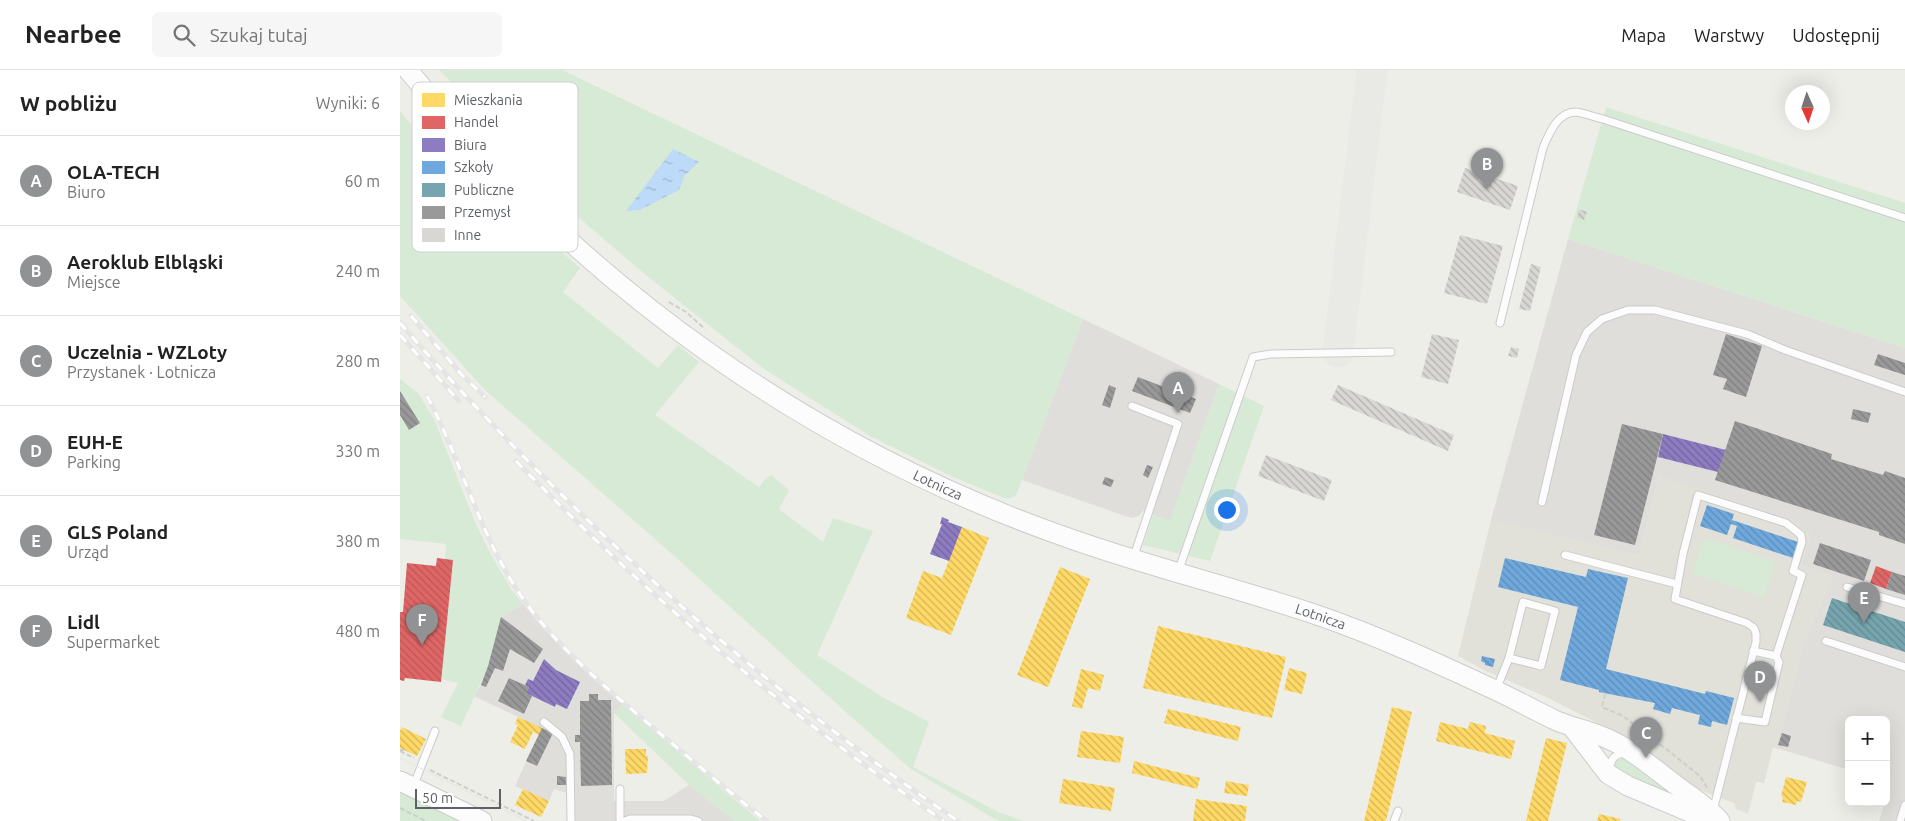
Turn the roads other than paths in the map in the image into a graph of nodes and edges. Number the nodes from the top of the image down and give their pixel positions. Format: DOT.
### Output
graph roads {
  1 [pos="408,70"];
  2 [pos="418,82"];
  3 [pos="1905,218"];
  4 [pos="578,250"];
  5 [pos="1500,323"];
  6 [pos="1391,352"];
  7 [pos="1905,392"];
  8 [pos="1132,406"];
  9 [pos="1542,502"];
  10 [pos="1565,555"];
  11 [pos="1133,559"];
  12 [pos="1178,572"];
  13 [pos="1677,584"];
  14 [pos="1847,587"];
  15 [pos="1905,604"];
  16 [pos="1826,641"];
  17 [pos="1753,651"];
  18 [pos="1776,656"];
  19 [pos="1510,658"];
  20 [pos="1905,667"];
  21 [pos="1496,690"];
  22 [pos="1736,718"];
  23 [pos="544,722"];
  24 [pos="1572,727"];
  25 [pos="435,731"];
  26 [pos="1629,752"];
  27 [pos="1608,774"];
  28 [pos="406,784"];
  29 [pos="620,789"];
  30 [pos="1905,805"];
  31 [pos="1398,811"];
  32 [pos="1715,814"];
  33 [pos="482,821"];
  34 [pos="571,821"];
  35 [pos="620,821"];
  36 [pos="625,821"];
  37 [pos="698,821"];
  38 [pos="1394,821"];
  39 [pos="1900,821"];
  1 -- 2 [label="street, Lotnicza"];
  3 -- 5 [label="lane"];
  4 -- 11 [label="street, Lotnicza"];
  6 -- 12 [label="lane"];
  7 -- 9 [label="lane"];
  8 -- 11 [label="lane"];
  10 -- 13 [label="lane"];
  11 -- 12 [label="street, Lotnicza"];
  12 -- 21 [label="street, Lotnicza"];
  13 -- 17 [label="lane"];
  13 -- 18 [label="lane"];
  14 -- 15 [label="lane"];
  16 -- 20 [label="lane"];
  17 -- 18 [label="lane"];
  17 -- 22 [label="lane"];
  18 -- 22 [label="lane"];
  19 -- 19 [label="lane"];
  19 -- 21 [label="lane"];
  21 -- 24 [label="street, Lotnicza"];
  22 -- 32 [label="lane"];
  23 -- 34 [label="lane"];
  24 -- 26 [label="street, Lotnicza"];
  24 -- 27 [label="street, Lotnicza"];
  25 -- 28 [label="lane"];
  26 -- 27 [label="lane"];
  26 -- 32 [label="street, Lotnicza"];
  27 -- 32 [label="street"];
  28 -- 33 [label="street"];
  29 -- 35 [label="lane"];
  30 -- 39 [label="lane"];
  31 -- 38 [label="lane"];
  36 -- 37 [label="lane"];
}
